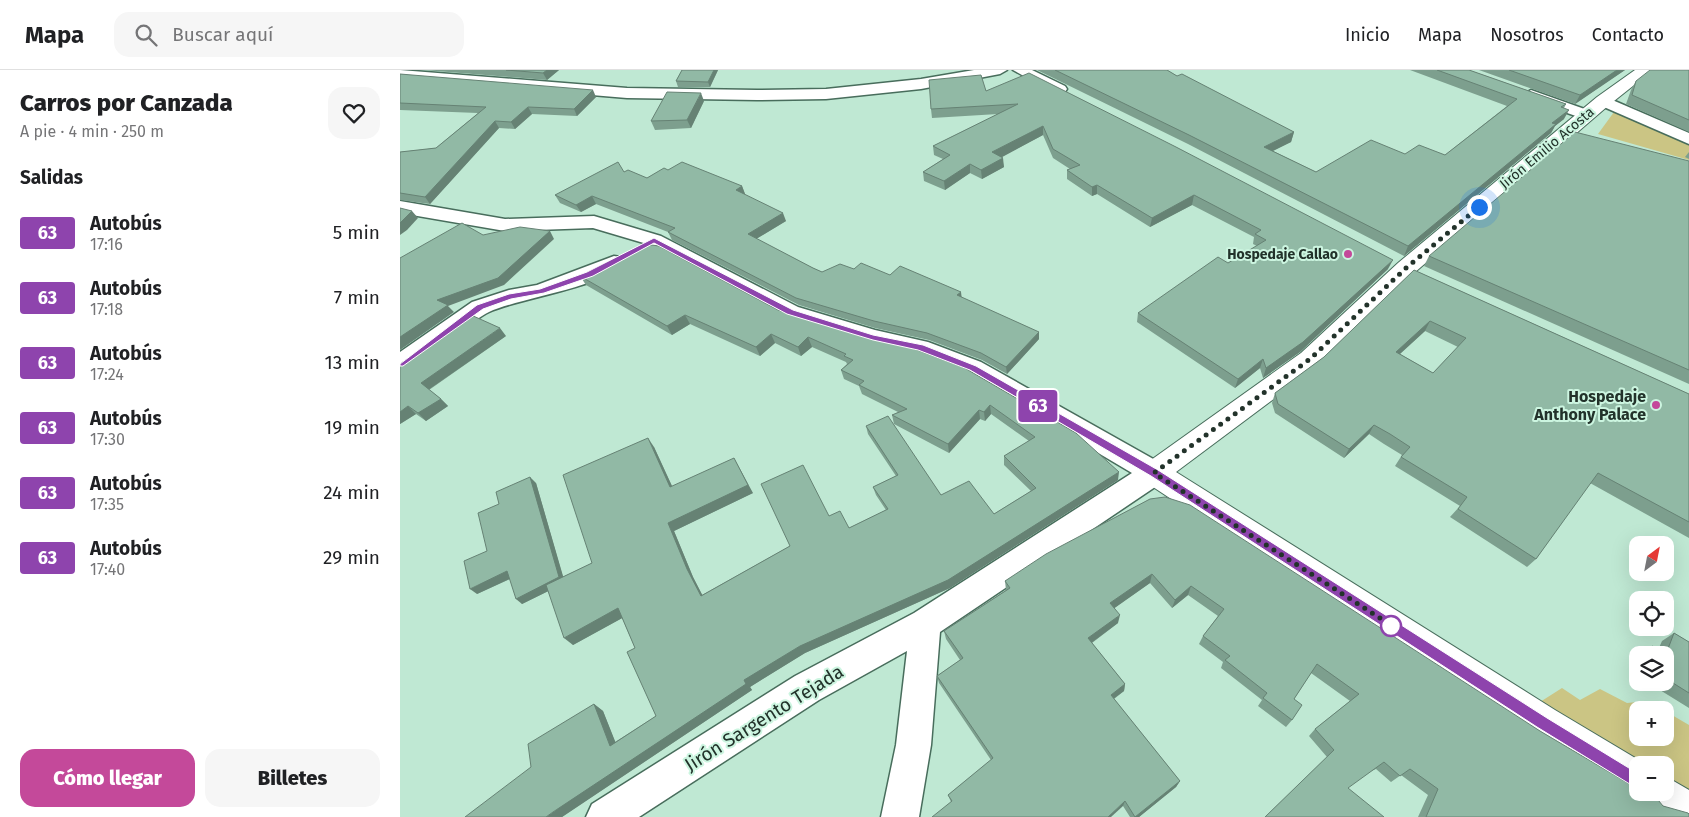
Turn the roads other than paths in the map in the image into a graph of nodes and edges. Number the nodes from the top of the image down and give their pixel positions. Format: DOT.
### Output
graph roads {
  1 [pos="1000,70"];
  2 [pos="1020,70"];
  3 [pos="1645,70"];
  4 [pos="400,74"];
  5 [pos="1515,89"];
  6 [pos="1074,96"];
  7 [pos="1603,101"];
  8 [pos="1587,115"];
  9 [pos="1566,133"];
  10 [pos="1585,138"];
  11 [pos="1689,139"];
  12 [pos="400,207"];
  13 [pos="654,240"];
  14 [pos="400,364"];
  15 [pos="1154,473"];
  16 [pos="925,624"];
  17 [pos="1629,776"];
  18 [pos="1670,801"];
  19 [pos="1689,813"];
  20 [pos="605,817"];
  21 [pos="900,817"];
  1 -- 4 [label="street"];
  2 -- 6 [label="street"];
  3 -- 7 [label="street, Jirón Emilio Acosta"];
  5 -- 8 [label="street"];
  7 -- 8 [label="street, Jirón Emilio Acosta"];
  7 -- 11 [label="street"];
  8 -- 9 [label="street, Jirón Emilio Acosta"];
  9 -- 10 [label="street"];
  9 -- 15 [label="street, Jirón Emilio Acosta"];
  12 -- 13 [label="street"];
  13 -- 14 [label="street"];
  13 -- 15 [label="street"];
  15 -- 16 [label="street, Jirón Sargento Tejada"];
  15 -- 17 [label="street"];
  16 -- 20 [label="street, Jirón Sargento Tejada"];
  16 -- 21 [label="street"];
  18 -- 19 [label="street"];
}
